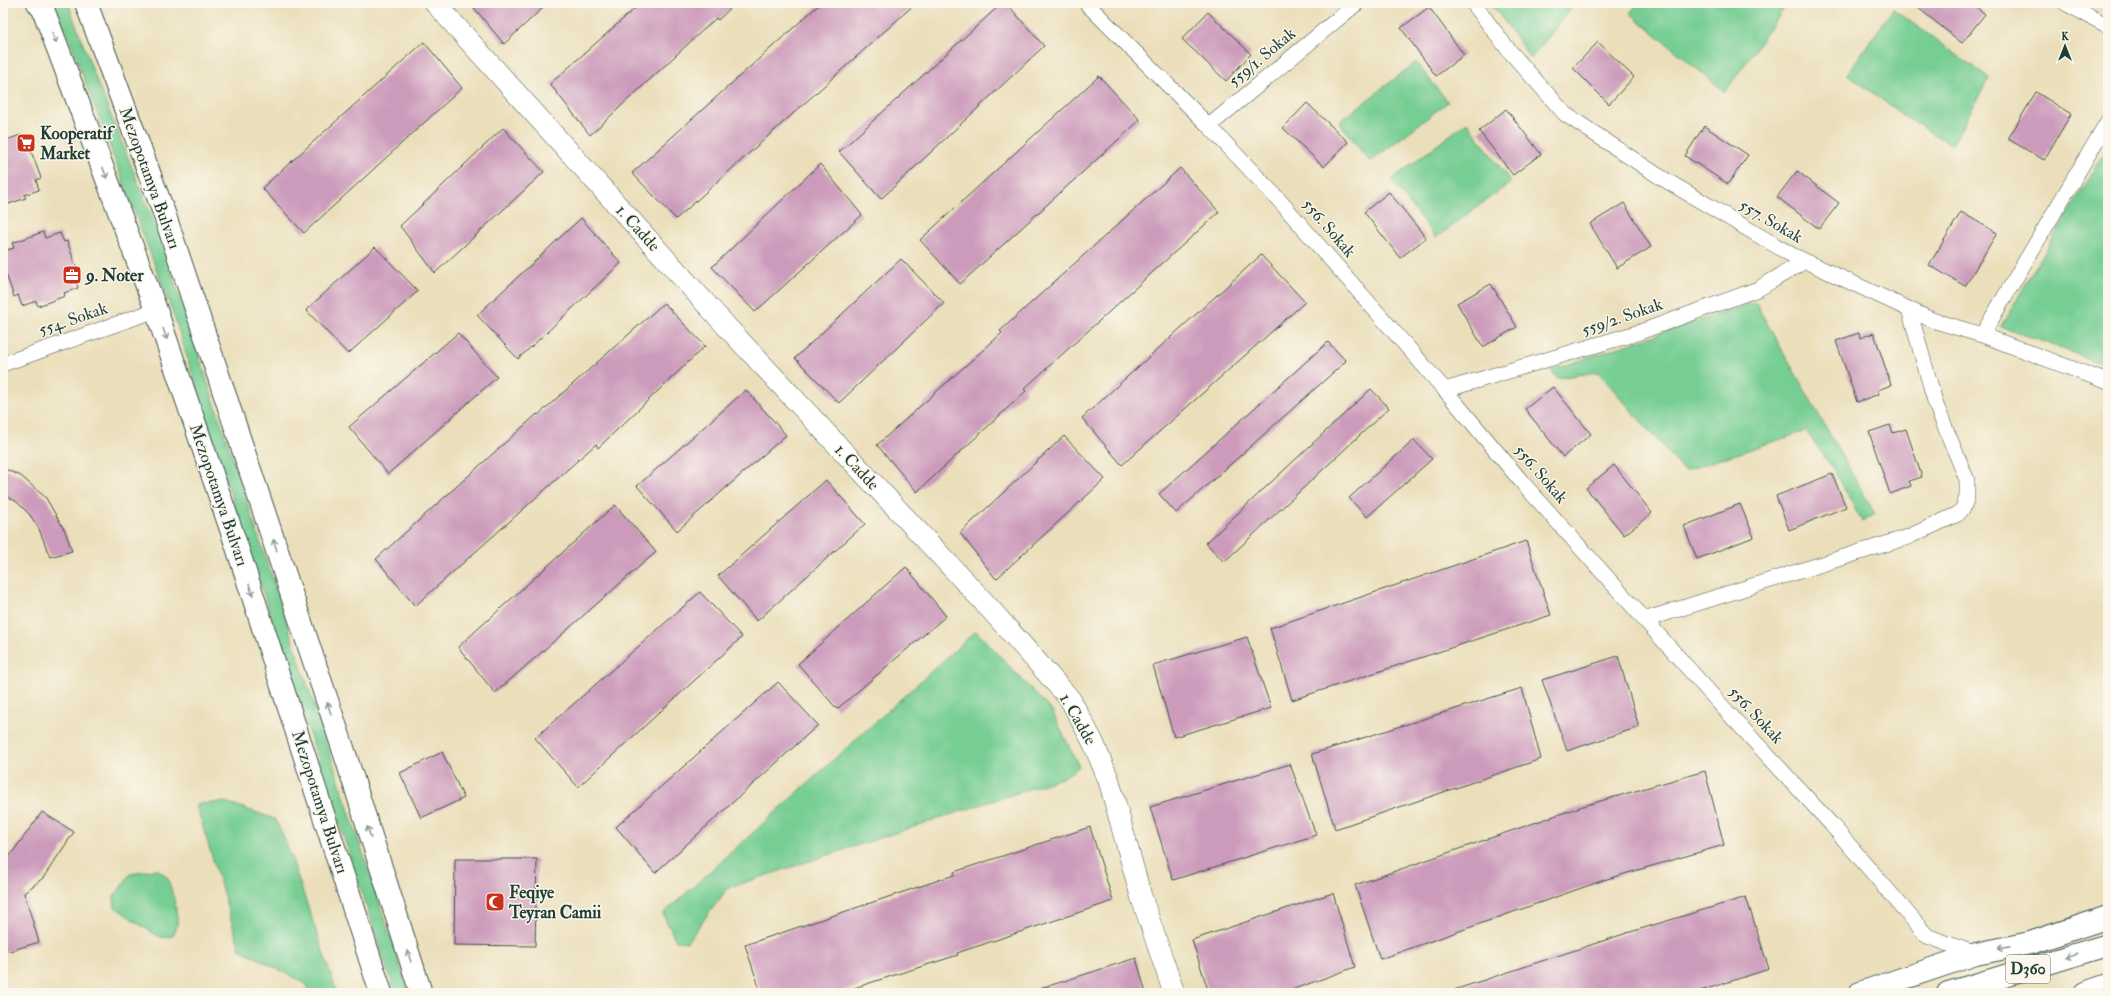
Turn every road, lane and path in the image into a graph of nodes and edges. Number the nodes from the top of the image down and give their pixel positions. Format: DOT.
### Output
graph roads {
  1 [pos="38,3"];
  2 [pos="86,3"];
  3 [pos="435,3"];
  4 [pos="1086,3"];
  5 [pos="1357,3"];
  6 [pos="1473,3"];
  7 [pos="2065,3"];
  8 [pos="2108,26"];
  9 [pos="2108,121"];
  10 [pos="1209,126"];
  11 [pos="1805,262"];
  12 [pos="1908,309"];
  13 [pos="156,310"];
  14 [pos="1982,335"];
  15 [pos="3,364"];
  16 [pos="2108,382"];
  17 [pos="1445,390"];
  18 [pos="1644,620"];
  19 [pos="2108,917"];
  20 [pos="2108,924"];
  21 [pos="2030,943"];
  22 [pos="2108,945"];
  23 [pos="1976,954"];
  24 [pos="2108,985"];
  25 [pos="381,993"];
  26 [pos="421,993"];
  27 [pos="1174,993"];
  28 [pos="1860,993"];
  29 [pos="1948,993"];
  30 [pos="2085,993"];
  1 -- 13 [label="main road, Mezopotamya Bulvarı, one-way"];
  26 -- 2 [label="main road, Mezopotamya Bulvarı, one-way"];
  3 -- 27 [label="street, 1. Cadde"];
  4 -- 10 [label="street, 556. Sokak"];
  5 -- 10 [label="street, 559/1. Sokak"];
  6 -- 11 [label="street, 557. Sokak"];
  7 -- 8 [label="street"];
  9 -- 14 [label="street"];
  10 -- 17 [label="street, 556. Sokak"];
  11 -- 12 [label="street, 557. Sokak"];
  11 -- 17 [label="street, 559/2. Sokak"];
  12 -- 14 [label="street, 557. Sokak"];
  12 -- 18 [label="street"];
  13 -- 15 [label="street, 554. Sokak"];
  13 -- 25 [label="main road, Mezopotamya Bulvarı, one-way"];
  14 -- 16 [label="street, 557. Sokak"];
  17 -- 18 [label="street, 556. Sokak"];
  18 -- 23 [label="street, 556. Sokak"];
  19 -- 21 [label="main road"];
  20 -- 21 [label="main road"];
  21 -- 23 [label="main road, one-way"];
  22 -- 29 [label="main road, D360, one-way"];
  23 -- 28 [label="main road"];
  24 -- 30 [label="main road"];
}
